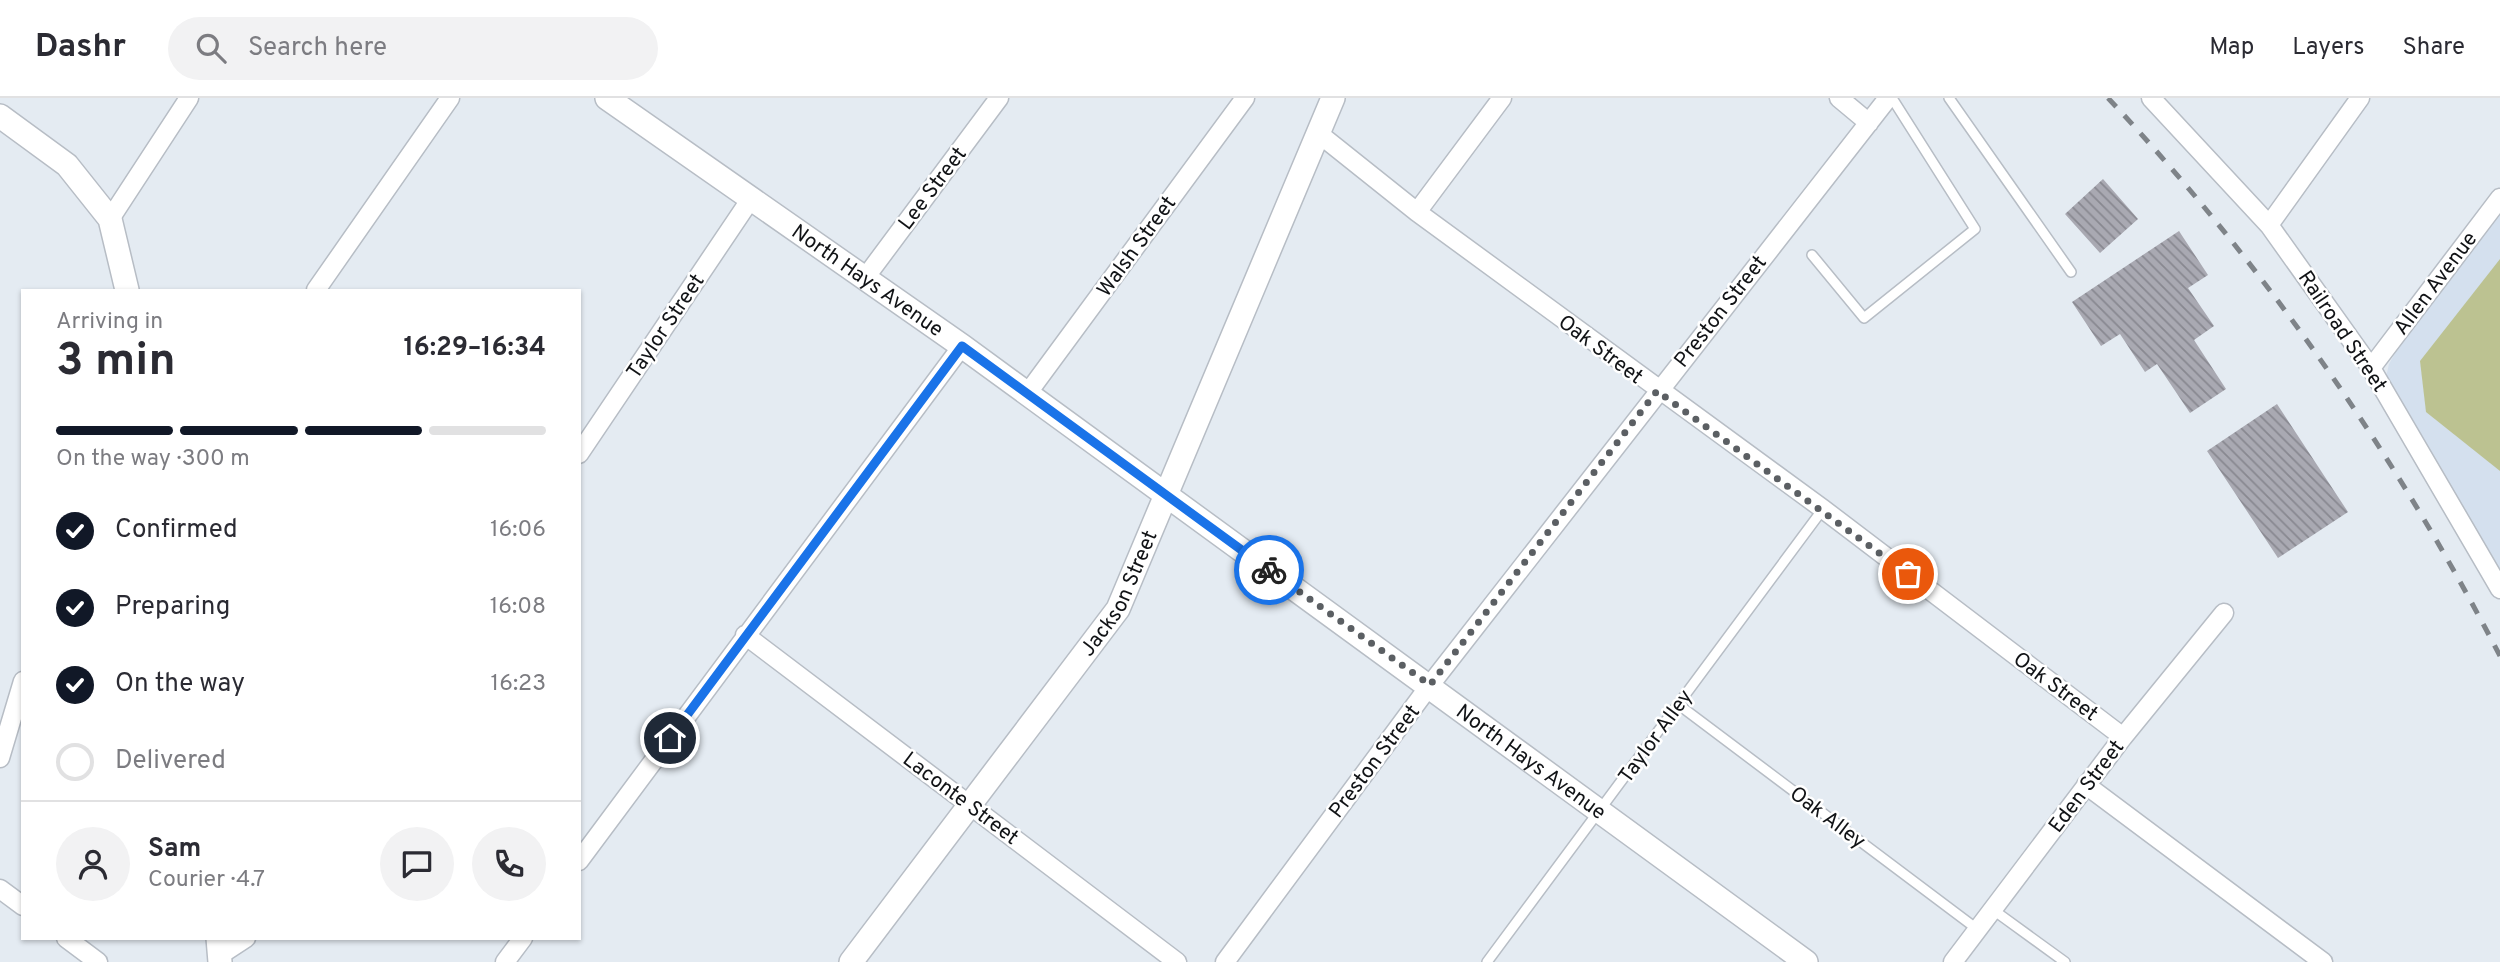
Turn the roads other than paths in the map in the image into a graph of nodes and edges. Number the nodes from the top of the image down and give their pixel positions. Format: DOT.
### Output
graph roads {
  1 [pos="189,98"];
  2 [pos="450,98"];
  3 [pos="607,98"];
  4 [pos="999,98"];
  5 [pos="1245,98"];
  6 [pos="1502,98"];
  7 [pos="1839,98"];
  8 [pos="1890,98"];
  9 [pos="1950,98"];
  10 [pos="2151,98"];
  11 [pos="2360,98"];
  12 [pos="1325,101"];
  13 [pos="0,116"];
  14 [pos="1869,123"];
  15 [pos="1318,133"];
  16 [pos="752,198"];
  17 [pos="2500,198"];
  18 [pos="1417,212"];
  19 [pos="110,219"];
  20 [pos="2269,225"];
  21 [pos="1812,255"];
  22 [pos="2071,272"];
  23 [pos="865,278"];
  24 [pos="127,289"];
  25 [pos="317,289"];
  26 [pos="962,346"];
  27 [pos="2371,368"];
  28 [pos="1657,391"];
  29 [pos="1027,394"];
  30 [pos="581,451"];
  31 [pos="1164,495"];
  32 [pos="1823,509"];
  33 [pos="2500,589"];
  34 [pos="2224,613"];
  35 [pos="745,635"];
  36 [pos="1430,685"];
  37 [pos="21,688"];
  38 [pos="1679,705"];
  39 [pos="2123,737"];
  40 [pos="0,758"];
  41 [pos="2086,785"];
  42 [pos="970,805"];
  43 [pos="1599,812"];
  44 [pos="581,858"];
  45 [pos="0,889"];
  46 [pos="21,905"];
  47 [pos="1992,909"];
  48 [pos="1977,929"];
  49 [pos="69,940"];
  50 [pos="242,940"];
  51 [pos="522,940"];
  52 [pos="219,952"];
  53 [pos="98,962"];
  54 [pos="505,962"];
  55 [pos="851,962"];
  56 [pos="1177,962"];
  57 [pos="1224,962"];
  58 [pos="1487,962"];
  59 [pos="1806,962"];
  60 [pos="1953,962"];
  61 [pos="2065,962"];
  62 [pos="2323,962"];
  1 -- 19 [label="street"];
  2 -- 25 [label="street"];
  3 -- 16 [label="street, North Hays Avenue"];
  4 -- 23 [label="street, Lee Street"];
  5 -- 29 [label="street, Walsh Street"];
  6 -- 18 [label="street"];
  7 -- 14 [label="street"];
  8 -- 14 [label="street, Preston Street"];
  8 -- 21 [label="lane"];
  9 -- 22 [label="lane"];
  10 -- 20 [label="street, Railroad Street"];
  11 -- 20 [label="street"];
  12 -- 15 [label="street, Jackson Street"];
  13 -- 19 [label="street"];
  14 -- 28 [label="street, Preston Street"];
  15 -- 18 [label="street, Oak Street"];
  15 -- 31 [label="street, Jackson Street"];
  16 -- 23 [label="street, North Hays Avenue"];
  16 -- 30 [label="street, Taylor Street"];
  17 -- 27 [label="street, Allen Avenue"];
  18 -- 28 [label="street, Oak Street"];
  19 -- 24 [label="street"];
  20 -- 27 [label="street, Railroad Street"];
  23 -- 26 [label="street, North Hays Avenue"];
  26 -- 29 [label="street, North Hays Avenue"];
  26 -- 35 [label="street"];
  27 -- 33 [label="street, Railroad Street"];
  28 -- 32 [label="street, Oak Street"];
  28 -- 36 [label="street, Preston Street"];
  29 -- 31 [label="street, North Hays Avenue"];
  31 -- 36 [label="street, North Hays Avenue"];
  31 -- 42 [label="street, Jackson Street"];
  32 -- 38 [label="lane, Taylor Alley"];
  32 -- 39 [label="street, Oak Street"];
  34 -- 39 [label="street, Eden Street"];
  35 -- 42 [label="street, Laconte Street"];
  35 -- 44 [label="street"];
  36 -- 43 [label="street, North Hays Avenue"];
  36 -- 57 [label="street, Preston Street"];
  37 -- 40 [label="street"];
  38 -- 43 [label="lane, Taylor Alley"];
  38 -- 48 [label="lane, Oak Alley"];
  39 -- 41 [label="street, Eden Street"];
  41 -- 47 [label="street, Eden Street"];
  41 -- 62 [label="street"];
  42 -- 55 [label="street, Jackson Street"];
  42 -- 56 [label="street, Laconte Street"];
  43 -- 58 [label="lane, Taylor Alley"];
  43 -- 59 [label="street, North Hays Avenue"];
  45 -- 46 [label="street"];
  47 -- 48 [label="street, Eden Street"];
  47 -- 61 [label="lane"];
  48 -- 60 [label="street, Eden Street"];
  49 -- 53 [label="street"];
  50 -- 52 [label="street"];
  51 -- 54 [label="street"];
}
